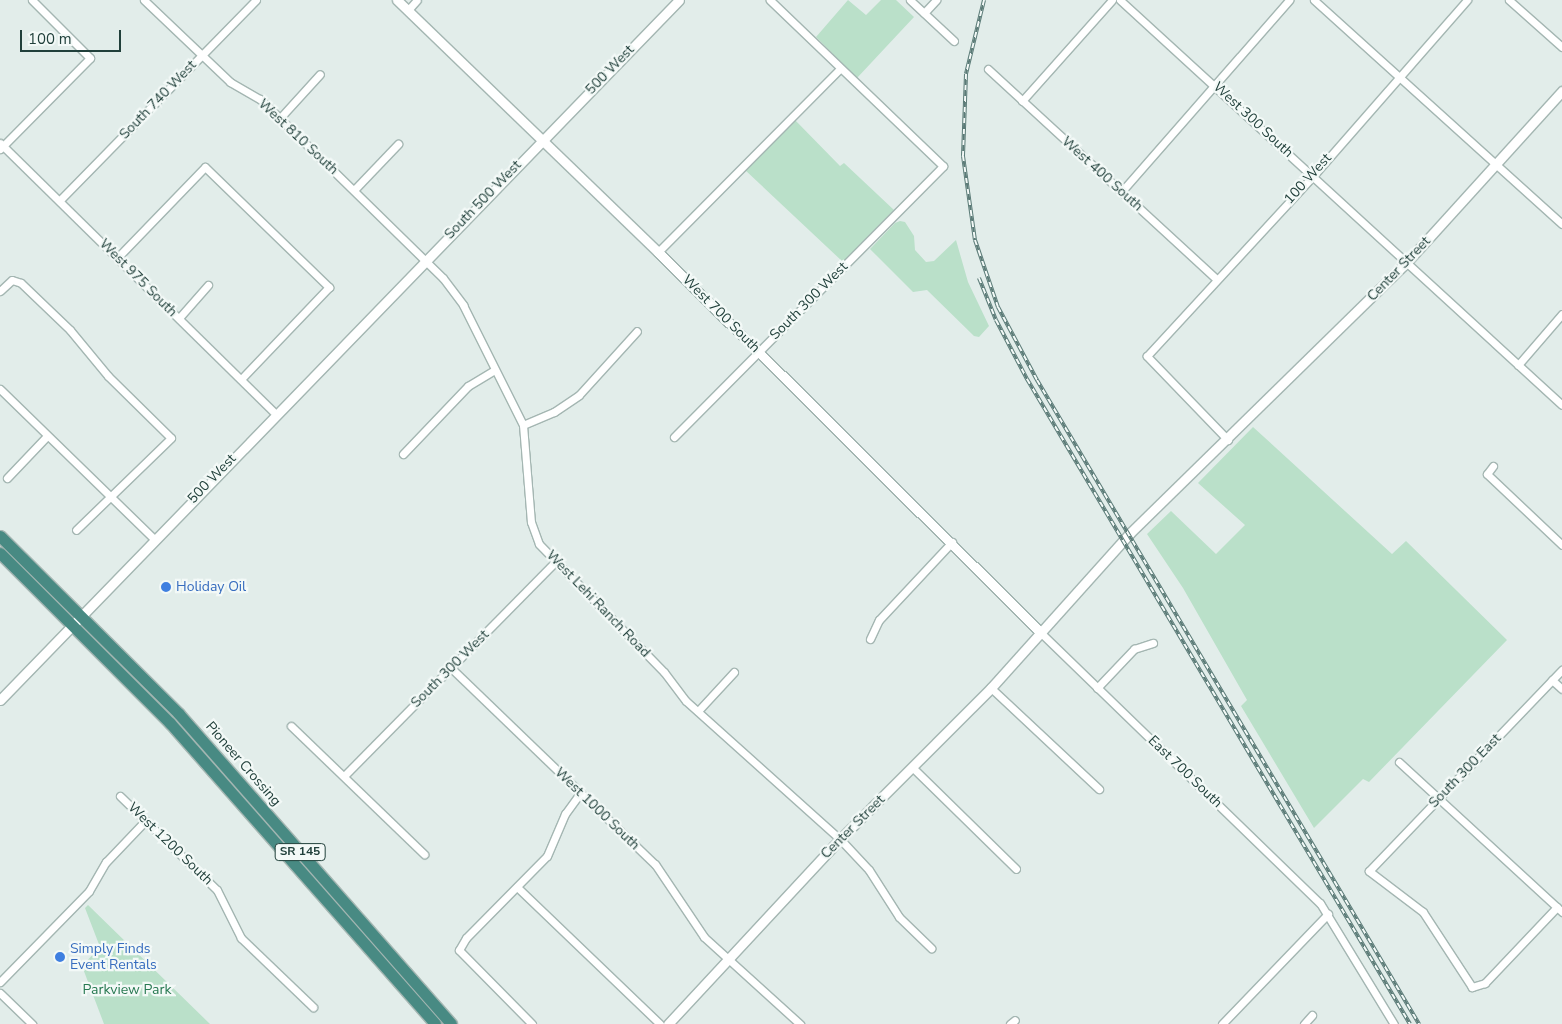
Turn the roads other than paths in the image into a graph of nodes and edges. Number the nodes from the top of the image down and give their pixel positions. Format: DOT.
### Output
graph roads {
  1 [pos="32,0"];
  2 [pos="144,0"];
  3 [pos="256,0"];
  4 [pos="398,0"];
  5 [pos="417,0"];
  6 [pos="679,0"];
  7 [pos="770,0"];
  8 [pos="910,0"];
  9 [pos="936,0"];
  10 [pos="1112,0"];
  11 [pos="1120,0"];
  12 [pos="1289,0"];
  13 [pos="1314,0"];
  14 [pos="1466,0"];
  15 [pos="1509,0"];
  16 [pos="408,10"];
  17 [pos="924,12"];
  18 [pos="954,41"];
  19 [pos="1562,48"];
  20 [pos="202,55"];
  21 [pos="988,69"];
  22 [pos="839,70"];
  23 [pos="320,74"];
  24 [pos="1398,76"];
  25 [pos="1216,86"];
  26 [pos="1562,91"];
  27 [pos="1022,102"];
  28 [pos="280,118"];
  29 [pos="540,141"];
  30 [pos="398,144"];
  31 [pos="1,146"];
  32 [pos="1495,164"];
  33 [pos="1313,176"];
  34 [pos="354,190"];
  35 [pos="1122,191"];
  36 [pos="60,200"];
  37 [pos="1562,224"];
  38 [pos="658,252"];
  39 [pos="118,257"];
  40 [pos="426,259"];
  41 [pos="1407,262"];
  42 [pos="1216,279"];
  43 [pos="208,285"];
  44 [pos="0,291"];
  45 [pos="1562,314"];
  46 [pos="179,318"];
  47 [pos="638,331"];
  48 [pos="759,352"];
  49 [pos="1518,365"];
  50 [pos="495,370"];
  51 [pos="242,380"];
  52 [pos="0,389"];
  53 [pos="1562,405"];
  54 [pos="276,414"];
  55 [pos="523,425"];
  56 [pos="47,436"];
  57 [pos="674,437"];
  58 [pos="1228,440"];
  59 [pos="403,454"];
  60 [pos="1493,466"];
  61 [pos="7,478"];
  62 [pos="109,496"];
  63 [pos="76,530"];
  64 [pos="0,536"];
  65 [pos="154,539"];
  66 [pos="952,542"];
  67 [pos="1562,545"];
  68 [pos="0,553"];
  69 [pos="556,561"];
  70 [pos="82,615"];
  71 [pos="74,624"];
  72 [pos="1040,632"];
  73 [pos="870,639"];
  74 [pos="1153,644"];
  75 [pos="451,668"];
  76 [pos="1562,670"];
  77 [pos="734,672"];
  78 [pos="1552,680"];
  79 [pos="991,688"];
  80 [pos="1097,688"];
  81 [pos="1562,689"];
  82 [pos="1,696"];
  83 [pos="698,711"];
  84 [pos="291,726"];
  85 [pos="1399,762"];
  86 [pos="913,768"];
  87 [pos="344,776"];
  88 [pos="1099,789"];
  89 [pos="580,793"];
  90 [pos="120,796"];
  91 [pos="1438,798"];
  92 [pos="145,821"];
  93 [pos="840,839"];
  94 [pos="424,854"];
  95 [pos="1016,869"];
  96 [pos="517,887"];
  97 [pos="1559,910"];
  98 [pos="1328,914"];
  99 [pos="931,948"];
  100 [pos="729,960"];
  101 [pos="0,982"];
  102 [pos="0,993"];
  103 [pos="313,1007"];
  104 [pos="1312,1015"];
  105 [pos="32,1024"];
  106 [pos="435,1024"];
  107 [pos="451,1024"];
  108 [pos="532,1024"];
  109 [pos="660,1024"];
  110 [pos="668,1024"];
  111 [pos="800,1024"];
  112 [pos="1222,1024"];
  113 [pos="1304,1024"];
  114 [pos="1394,1024"];
  1 -- 31 [label="street"];
  2 -- 20 [label="street, West 810 South"];
  3 -- 20 [label="street, South 740 West"];
  4 -- 16 [label="street, West 700 South"];
  5 -- 16 [label="street"];
  6 -- 29 [label="street, 500 West"];
  7 -- 22 [label="street"];
  8 -- 17 [label="street"];
  9 -- 17 [label="street"];
  10 -- 27 [label="street"];
  11 -- 25 [label="street, West 300 South"];
  12 -- 25 [label="street"];
  13 -- 24 [label="street"];
  14 -- 24 [label="street, 100 West"];
  15 -- 19 [label="street"];
  16 -- 29 [label="street, West 700 South"];
  17 -- 18 [label="street"];
  20 -- 28 [label="street, West 810 South"];
  20 -- 36 [label="street, South 740 West"];
  21 -- 27 [label="street, West 400 South"];
  22 -- 38 [label="street"];
  22 -- 48 [label="street, South 300 West"];
  23 -- 28 [label="street"];
  24 -- 32 [label="street"];
  24 -- 33 [label="street, 100 West"];
  25 -- 33 [label="street, West 300 South"];
  25 -- 35 [label="street"];
  26 -- 32 [label="street, Center Street"];
  27 -- 35 [label="street, West 400 South"];
  28 -- 34 [label="street, West 810 South"];
  29 -- 38 [label="street, West 700 South"];
  29 -- 40 [label="street, South 500 West"];
  30 -- 34 [label="street"];
  31 -- 36 [label="street, West 975 South"];
  32 -- 37 [label="street"];
  32 -- 41 [label="street, Center Street"];
  33 -- 41 [label="street, West 300 South"];
  33 -- 42 [label="street, 100 West"];
  34 -- 40 [label="street, West 810 South"];
  35 -- 42 [label="street, West 400 South"];
  36 -- 39 [label="street, West 975 South"];
  38 -- 48 [label="street, West 700 South"];
  39 -- 46 [label="street, West 975 South"];
  39 -- 51 [label="street"];
  40 -- 50 [label="street, West Lehi Ranch Road"];
  40 -- 54 [label="street, 500 West"];
  41 -- 49 [label="street, West 300 South"];
  41 -- 58 [label="street, Center Street"];
  42 -- 58 [label="street, 100 West"];
  43 -- 46 [label="street"];
  44 -- 62 [label="street"];
  45 -- 49 [label="street"];
  46 -- 51 [label="street, West 975 South"];
  47 -- 55 [label="street"];
  48 -- 57 [label="street, South 300 West"];
  48 -- 66 [label="street, West 700 South"];
  49 -- 53 [label="street, West 300 South"];
  50 -- 55 [label="street, West Lehi Ranch Road"];
  50 -- 59 [label="street"];
  51 -- 54 [label="street, West 975 South"];
  52 -- 56 [label="street"];
  54 -- 65 [label="street, 500 West"];
  55 -- 69 [label="street, West Lehi Ranch Road"];
  56 -- 61 [label="street"];
  56 -- 62 [label="street"];
  58 -- 72 [label="street, Center Street"];
  60 -- 67 [label="street"];
  62 -- 63 [label="street"];
  62 -- 65 [label="street"];
  64 -- 70 [label="highway, Pioneer Crossing / SR 145"];
  65 -- 70 [label="street, 500 West"];
  66 -- 72 [label="street, West 700 South"];
  66 -- 73 [label="street"];
  68 -- 71 [label="highway, Pioneer Crossing / SR 145"];
  69 -- 75 [label="street, South 300 West"];
  69 -- 83 [label="street, West Lehi Ranch Road"];
  70 -- 71 [label="street, 500 West"];
  70 -- 107 [label="highway, Pioneer Crossing / SR 145"];
  71 -- 82 [label="street, 500 West"];
  71 -- 106 [label="highway, Pioneer Crossing / SR 145"];
  72 -- 79 [label="street, Center Street"];
  72 -- 80 [label="street, East 700 South"];
  74 -- 80 [label="street"];
  75 -- 87 [label="street, South 300 West"];
  75 -- 89 [label="street, West 1000 South"];
  76 -- 78 [label="street, South 300 East"];
  77 -- 83 [label="street"];
  78 -- 81 [label="street"];
  78 -- 91 [label="street, South 300 East"];
  79 -- 86 [label="street, Center Street"];
  79 -- 88 [label="street"];
  80 -- 98 [label="street, East 700 South"];
  83 -- 93 [label="street, West Lehi Ranch Road"];
  84 -- 87 [label="street"];
  85 -- 91 [label="street"];
  86 -- 93 [label="street, Center Street"];
  86 -- 95 [label="street"];
  87 -- 94 [label="street"];
  89 -- 96 [label="street"];
  89 -- 100 [label="street, West 1000 South"];
  90 -- 92 [label="street, West 1200 South"];
  91 -- 97 [label="street"];
  91 -- 97 [label="street, South 300 East"];
  92 -- 101 [label="street"];
  92 -- 103 [label="street, West 1200 South"];
  93 -- 99 [label="street, West Lehi Ranch Road"];
  93 -- 100 [label="street, Center Street"];
  96 -- 108 [label="street"];
  96 -- 109 [label="street"];
  98 -- 112 [label="street"];
  98 -- 114 [label="street, East 700 South"];
  100 -- 110 [label="street, Center Street"];
  100 -- 111 [label="street, West 1000 South"];
  102 -- 105 [label="street"];
  104 -- 113 [label="street"];
}
